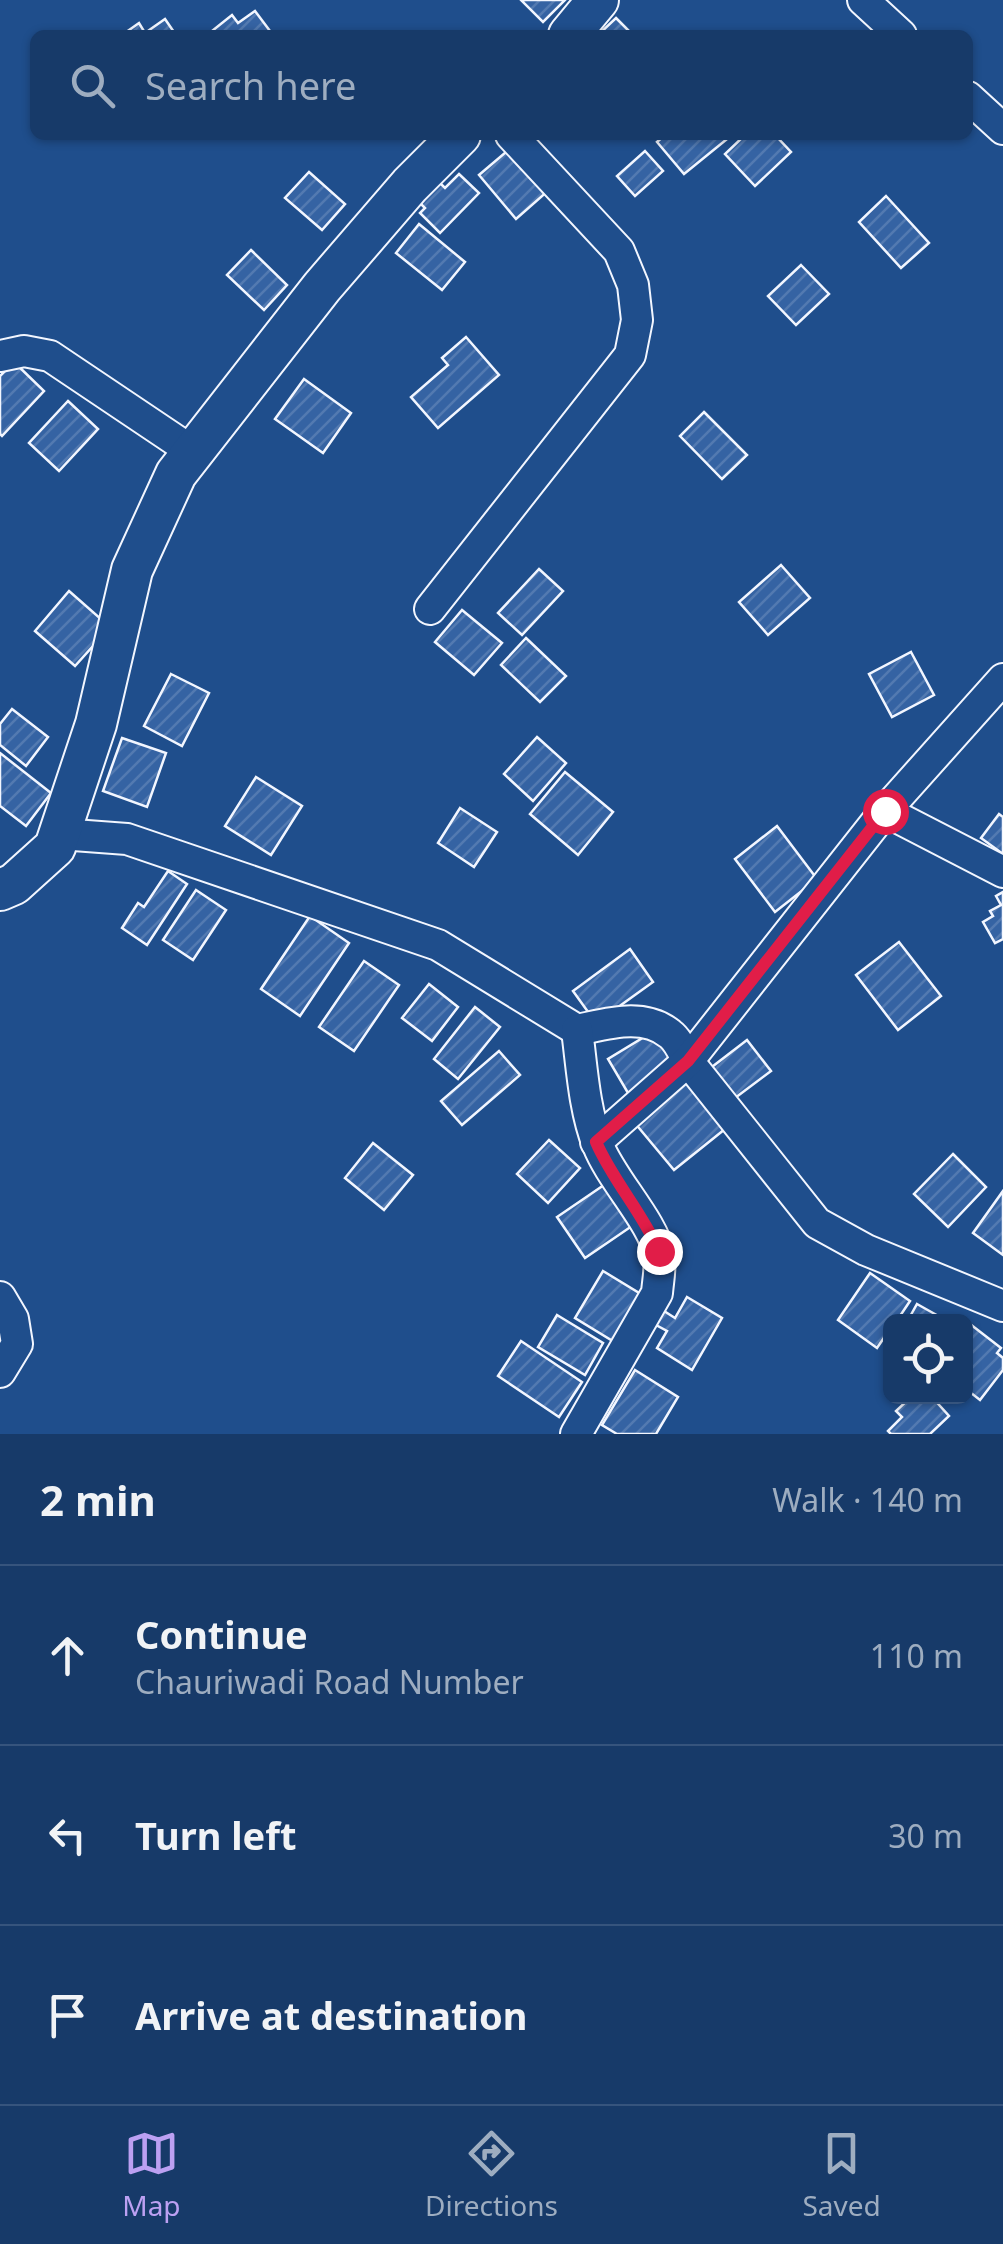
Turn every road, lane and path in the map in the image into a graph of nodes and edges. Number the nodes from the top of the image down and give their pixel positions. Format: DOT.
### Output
graph roads {
  1 [pos="598,0"];
  2 [pos="864,0"];
  3 [pos="573,30"];
  4 [pos="896,30"];
  5 [pos="973,102"];
  6 [pos="1003,129"];
  7 [pos="455,140"];
  8 [pos="515,140"];
  9 [pos="0,356"];
  10 [pos="193,452"];
  11 [pos="430,608"];
  12 [pos="1003,680"];
  13 [pos="885,811"];
  14 [pos="60,834"];
  15 [pos="1003,872"];
  16 [pos="0,890"];
  17 [pos="576,1030"];
  18 [pos="688,1061"];
  19 [pos="596,1142"];
  20 [pos="0,1297"];
  21 [pos="1003,1306"];
  22 [pos="0,1372"];
  23 [pos="576,1434"];
  1 -- 3 [label="main road"];
  2 -- 4 [label="street"];
  5 -- 6 [label="street"];
  7 -- 10 [label="main road"];
  8 -- 11 [label="street"];
  9 -- 10 [label="street"];
  10 -- 14 [label="main road"];
  12 -- 13 [label="street"];
  13 -- 15 [label="street"];
  13 -- 18 [label="street"];
  14 -- 16 [label="main road"];
  14 -- 17 [label="street"];
  17 -- 18 [label="street"];
  17 -- 19 [label="street"];
  18 -- 19 [label="street"];
  18 -- 21 [label="street"];
  19 -- 23 [label="street"];
  20 -- 22 [label="street"];
}
